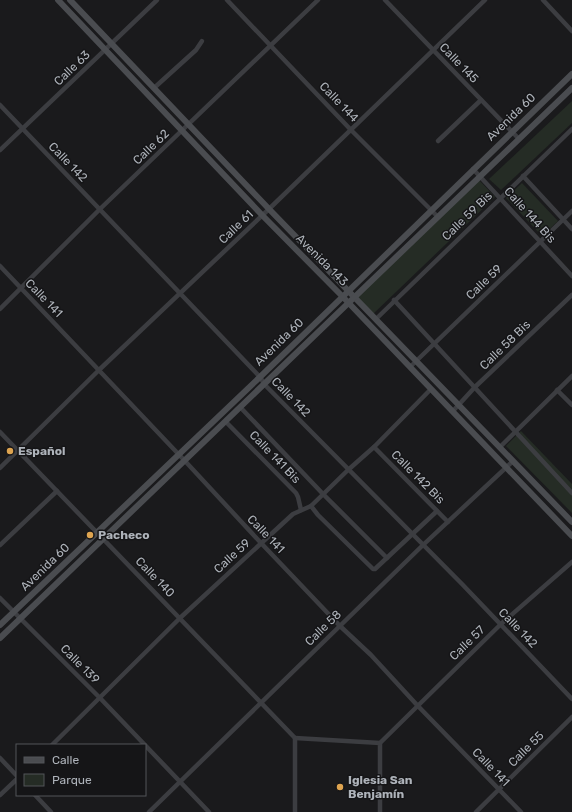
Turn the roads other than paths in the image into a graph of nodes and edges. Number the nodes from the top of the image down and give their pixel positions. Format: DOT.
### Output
graph roads {
  1 [pos="58,0"];
  2 [pos="70,0"];
  3 [pos="157,0"];
  4 [pos="227,0"];
  5 [pos="318,0"];
  6 [pos="385,0"];
  7 [pos="486,0"];
  8 [pos="543,0"];
  9 [pos="572,31"];
  10 [pos="202,41"];
  11 [pos="111,44"];
  12 [pos="270,46"];
  13 [pos="105,50"];
  14 [pos="433,51"];
  15 [pos="572,74"];
  16 [pos="154,88"];
  17 [pos="572,88"];
  18 [pos="481,100"];
  19 [pos="0,105"];
  20 [pos="189,125"];
  21 [pos="22,128"];
  22 [pos="572,129"];
  23 [pos="351,130"];
  24 [pos="182,131"];
  25 [pos="512,131"];
  26 [pos="519,139"];
  27 [pos="438,141"];
  28 [pos="0,150"];
  29 [pos="473,169"];
  30 [pos="480,176"];
  31 [pos="523,176"];
  32 [pos="501,197"];
  33 [pos="269,209"];
  34 [pos="100,210"];
  35 [pos="431,210"];
  36 [pos="572,211"];
  37 [pos="262,215"];
  38 [pos="438,217"];
  39 [pos="563,220"];
  40 [pos="572,229"];
  41 [pos="540,242"];
  42 [pos="0,266"];
  43 [pos="572,276"];
  44 [pos="21,288"];
  45 [pos="348,291"];
  46 [pos="181,293"];
  47 [pos="572,295"];
  48 [pos="342,296"];
  49 [pos="355,298"];
  50 [pos="394,300"];
  51 [pos="349,304"];
  52 [pos="0,309"];
  53 [pos="376,319"];
  54 [pos="434,343"];
  55 [pos="416,361"];
  56 [pos="410,367"];
  57 [pos="99,370"];
  58 [pos="572,376"];
  59 [pos="260,377"];
  60 [pos="265,385"];
  61 [pos="475,388"];
  62 [pos="431,389"];
  63 [pos="557,390"];
  64 [pos="459,404"];
  65 [pos="572,405"];
  66 [pos="241,408"];
  67 [pos="453,411"];
  68 [pos="226,422"];
  69 [pos="516,431"];
  70 [pos="0,432"];
  71 [pos="374,447"];
  72 [pos="500,447"];
  73 [pos="18,450"];
  74 [pos="178,454"];
  75 [pos="185,461"];
  76 [pos="514,461"];
  77 [pos="0,468"];
  78 [pos="508,468"];
  79 [pos="348,470"];
  80 [pos="57,491"];
  81 [pos="572,493"];
  82 [pos="323,494"];
  83 [pos="311,506"];
  84 [pos="301,510"];
  85 [pos="437,511"];
  86 [pos="448,522"];
  87 [pos="572,522"];
  88 [pos="97,532"];
  89 [pos="412,534"];
  90 [pos="572,536"];
  91 [pos="104,539"];
  92 [pos="260,543"];
  93 [pos="0,545"];
  94 [pos="423,545"];
  95 [pos="388,558"];
  96 [pos="572,562"];
  97 [pos="0,598"];
  98 [pos="14,612"];
  99 [pos="180,618"];
  100 [pos="20,619"];
  101 [pos="501,624"];
  102 [pos="0,626"];
  103 [pos="340,626"];
  104 [pos="0,638"];
  105 [pos="100,698"];
  106 [pos="572,699"];
  107 [pos="261,703"];
  108 [pos="417,705"];
  109 [pos="572,717"];
  110 [pos="295,738"];
  111 [pos="380,743"];
  112 [pos="53,744"];
  113 [pos="144,744"];
  114 [pos="146,746"];
  115 [pos="0,758"];
  116 [pos="16,775"];
  117 [pos="16,780"];
  118 [pos="180,782"];
  119 [pos="499,790"];
  120 [pos="0,795"];
  121 [pos="36,796"];
  122 [pos="51,812"];
  123 [pos="149,812"];
  124 [pos="209,812"];
  125 [pos="295,812"];
  126 [pos="380,812"];
  127 [pos="476,812"];
  128 [pos="521,812"];
  1 -- 13 [label="main road, Avenida 143"];
  2 -- 11 [label="main road, Avenida 143"];
  3 -- 11 [label="street, Calle 63"];
  4 -- 12 [label="street, Calle 144"];
  5 -- 12 [label="street, Calle 62"];
  6 -- 14 [label="street, Calle 145"];
  7 -- 14 [label="street, Calle 61"];
  8 -- 9 [label="street"];
  10 -- 16 [label="street"];
  11 -- 13 [label="street, Calle 63"];
  11 -- 16 [label="main road, Avenida 143"];
  12 -- 20 [label="street, Calle 62"];
  12 -- 23 [label="street, Calle 144"];
  13 -- 21 [label="street, Calle 63"];
  13 -- 24 [label="main road, Avenida 143"];
  14 -- 18 [label="street, Calle 145"];
  14 -- 23 [label="street, Calle 61"];
  15 -- 25 [label="main road, Avenida 60"];
  16 -- 20 [label="main road, Avenida 143"];
  17 -- 26 [label="main road, Avenida 60"];
  18 -- 25 [label="street, Calle 145"];
  18 -- 27 [label="street"];
  19 -- 21 [label="street, Calle 142"];
  20 -- 24 [label="street, Calle 62"];
  20 -- 33 [label="main road, Avenida 143"];
  21 -- 28 [label="street, Calle 63"];
  21 -- 34 [label="street, Calle 142"];
  22 -- 31 [label="street, Calle 59 Bis"];
  23 -- 33 [label="street, Calle 61"];
  23 -- 35 [label="street, Calle 144"];
  24 -- 34 [label="street, Calle 62"];
  24 -- 37 [label="main road, Avenida 143"];
  25 -- 26 [label="street, Calle 145"];
  25 -- 29 [label="main road, Avenida 60"];
  26 -- 30 [label="main road, Avenida 60"];
  29 -- 30 [label="street, Calle 144 Bis"];
  29 -- 35 [label="main road, Avenida 60"];
  30 -- 32 [label="street, Calle 144 Bis"];
  30 -- 38 [label="main road, Avenida 60"];
  31 -- 32 [label="street, Calle 59 Bis"];
  31 -- 39 [label="street"];
  32 -- 41 [label="street, Calle 144 Bis"];
  32 -- 50 [label="street, Calle 59 Bis"];
  33 -- 37 [label="street, Calle 61"];
  33 -- 45 [label="main road, Avenida 143"];
  34 -- 44 [label="street, Calle 62"];
  34 -- 46 [label="street, Calle 142"];
  35 -- 38 [label="street, Calle 144"];
  35 -- 45 [label="main road, Avenida 60"];
  36 -- 39 [label="street, Calle 59"];
  37 -- 46 [label="street, Calle 61"];
  37 -- 48 [label="main road, Avenida 143"];
  38 -- 49 [label="main road, Avenida 60"];
  39 -- 40 [label="street"];
  39 -- 41 [label="street, Calle 59"];
  41 -- 43 [label="street, Calle 144 Bis"];
  41 -- 54 [label="street, Calle 59"];
  42 -- 44 [label="street, Calle 141"];
  44 -- 52 [label="street, Calle 62"];
  44 -- 57 [label="street, Calle 141"];
  45 -- 48 [label="main road, Avenida 60"];
  45 -- 49 [label="main road, Avenida 143"];
  46 -- 57 [label="street, Calle 61"];
  46 -- 59 [label="street, Calle 142"];
  47 -- 61 [label="street, Calle 58 Bis"];
  48 -- 51 [label="main road, Avenida 143"];
  48 -- 59 [label="main road, Avenida 60"];
  49 -- 51 [label="main road, Avenida 60"];
  49 -- 53 [label="main road, Avenida 143"];
  50 -- 53 [label="street, Calle 59 Bis"];
  50 -- 54 [label="street"];
  51 -- 56 [label="main road, Avenida 143"];
  51 -- 60 [label="main road, Avenida 60"];
  53 -- 55 [label="main road, Avenida 143"];
  54 -- 55 [label="street, Calle 59"];
  54 -- 61 [label="street"];
  55 -- 56 [label="street, Calle 59"];
  55 -- 64 [label="main road, Avenida 143"];
  56 -- 62 [label="main road, Avenida 143"];
  57 -- 73 [label="street, Calle 61"];
  57 -- 74 [label="street, Calle 141"];
  58 -- 63 [label="street"];
  59 -- 60 [label="street, Calle 142"];
  59 -- 74 [label="main road, Avenida 60"];
  60 -- 66 [label="main road, Avenida 60"];
  60 -- 79 [label="street, Calle 142"];
  61 -- 64 [label="street, Calle 58 Bis"];
  61 -- 69 [label="street"];
  62 -- 67 [label="main road, Avenida 143"];
  62 -- 71 [label="street, Calle 59"];
  63 -- 65 [label="street"];
  63 -- 69 [label="street"];
  64 -- 67 [label="street, Calle 58 Bis"];
  64 -- 72 [label="main road, Avenida 143"];
  66 -- 68 [label="main road, Avenida 60"];
  66 -- 82 [label="street"];
  67 -- 78 [label="main road, Avenida 143"];
  68 -- 75 [label="main road, Avenida 60"];
  68 -- 84 [label="street, Calle 141 Bis"];
  69 -- 72 [label="street"];
  69 -- 81 [label="street"];
  70 -- 73 [label="street, Calle 140"];
  71 -- 79 [label="street, Calle 59"];
  71 -- 85 [label="street, Calle 142 Bis"];
  72 -- 76 [label="main road, Avenida 143"];
  73 -- 77 [label="street, Calle 61"];
  73 -- 80 [label="street, Calle 140"];
  74 -- 75 [label="street, Calle 141"];
  74 -- 88 [label="main road, Avenida 60"];
  75 -- 91 [label="main road, Avenida 60"];
  75 -- 92 [label="street, Calle 141"];
  76 -- 78 [label="street, Calle 58"];
  76 -- 87 [label="main road, Avenida 143"];
  78 -- 86 [label="street, Calle 58"];
  78 -- 90 [label="main road, Avenida 143"];
  79 -- 82 [label="street, Calle 59"];
  79 -- 89 [label="street, Calle 142"];
  80 -- 88 [label="street, Calle 140"];
  80 -- 93 [label="street"];
  82 -- 83 [label="street, Calle 59"];
  82 -- 95 [label="street"];
  83 -- 84 [label="street, Calle 59"];
  83 -- 95 [label="street"];
  84 -- 92 [label="street, Calle 59"];
  85 -- 86 [label="street, Calle 142 Bis"];
  85 -- 89 [label="street"];
  86 -- 94 [label="street, Calle 58"];
  88 -- 91 [label="street, Calle 140"];
  88 -- 98 [label="main road, Avenida 60"];
  89 -- 94 [label="street, Calle 142"];
  89 -- 95 [label="street"];
  91 -- 99 [label="street, Calle 140"];
  91 -- 100 [label="main road, Avenida 60"];
  92 -- 99 [label="street, Calle 59"];
  92 -- 103 [label="street, Calle 141"];
  94 -- 101 [label="street, Calle 142"];
  94 -- 103 [label="street, Calle 58"];
  96 -- 101 [label="street, Calle 57"];
  97 -- 98 [label="street, Calle 139"];
  98 -- 100 [label="street, Calle 139"];
  98 -- 102 [label="main road, Avenida 60"];
  99 -- 105 [label="street, Calle 59"];
  99 -- 107 [label="street, Calle 140"];
  100 -- 104 [label="main road, Avenida 60"];
  100 -- 105 [label="street, Calle 139"];
  101 -- 106 [label="street, Calle 142"];
  101 -- 108 [label="street, Calle 57"];
  103 -- 107 [label="street, Calle 58"];
  103 -- 108 [label="street, Calle 141"];
  105 -- 112 [label="street, Calle 59"];
  105 -- 113 [label="street, Calle 139"];
  107 -- 110 [label="street, Calle 140"];
  107 -- 118 [label="street, Calle 58"];
  108 -- 111 [label="street, Calle 57"];
  108 -- 119 [label="street, Calle 141"];
  109 -- 119 [label="street, Calle 55"];
  110 -- 111 [label="street"];
  110 -- 125 [label="street"];
  111 -- 126 [label="street"];
  114 -- 118 [label="street, Calle 139"];
  115 -- 116 [label="street"];
  117 -- 120 [label="street"];
  118 -- 123 [label="street, Calle 58"];
  118 -- 124 [label="street, Calle 139"];
  119 -- 127 [label="street, Calle 55"];
  119 -- 128 [label="street, Calle 141"];
  121 -- 122 [label="street"];
}
